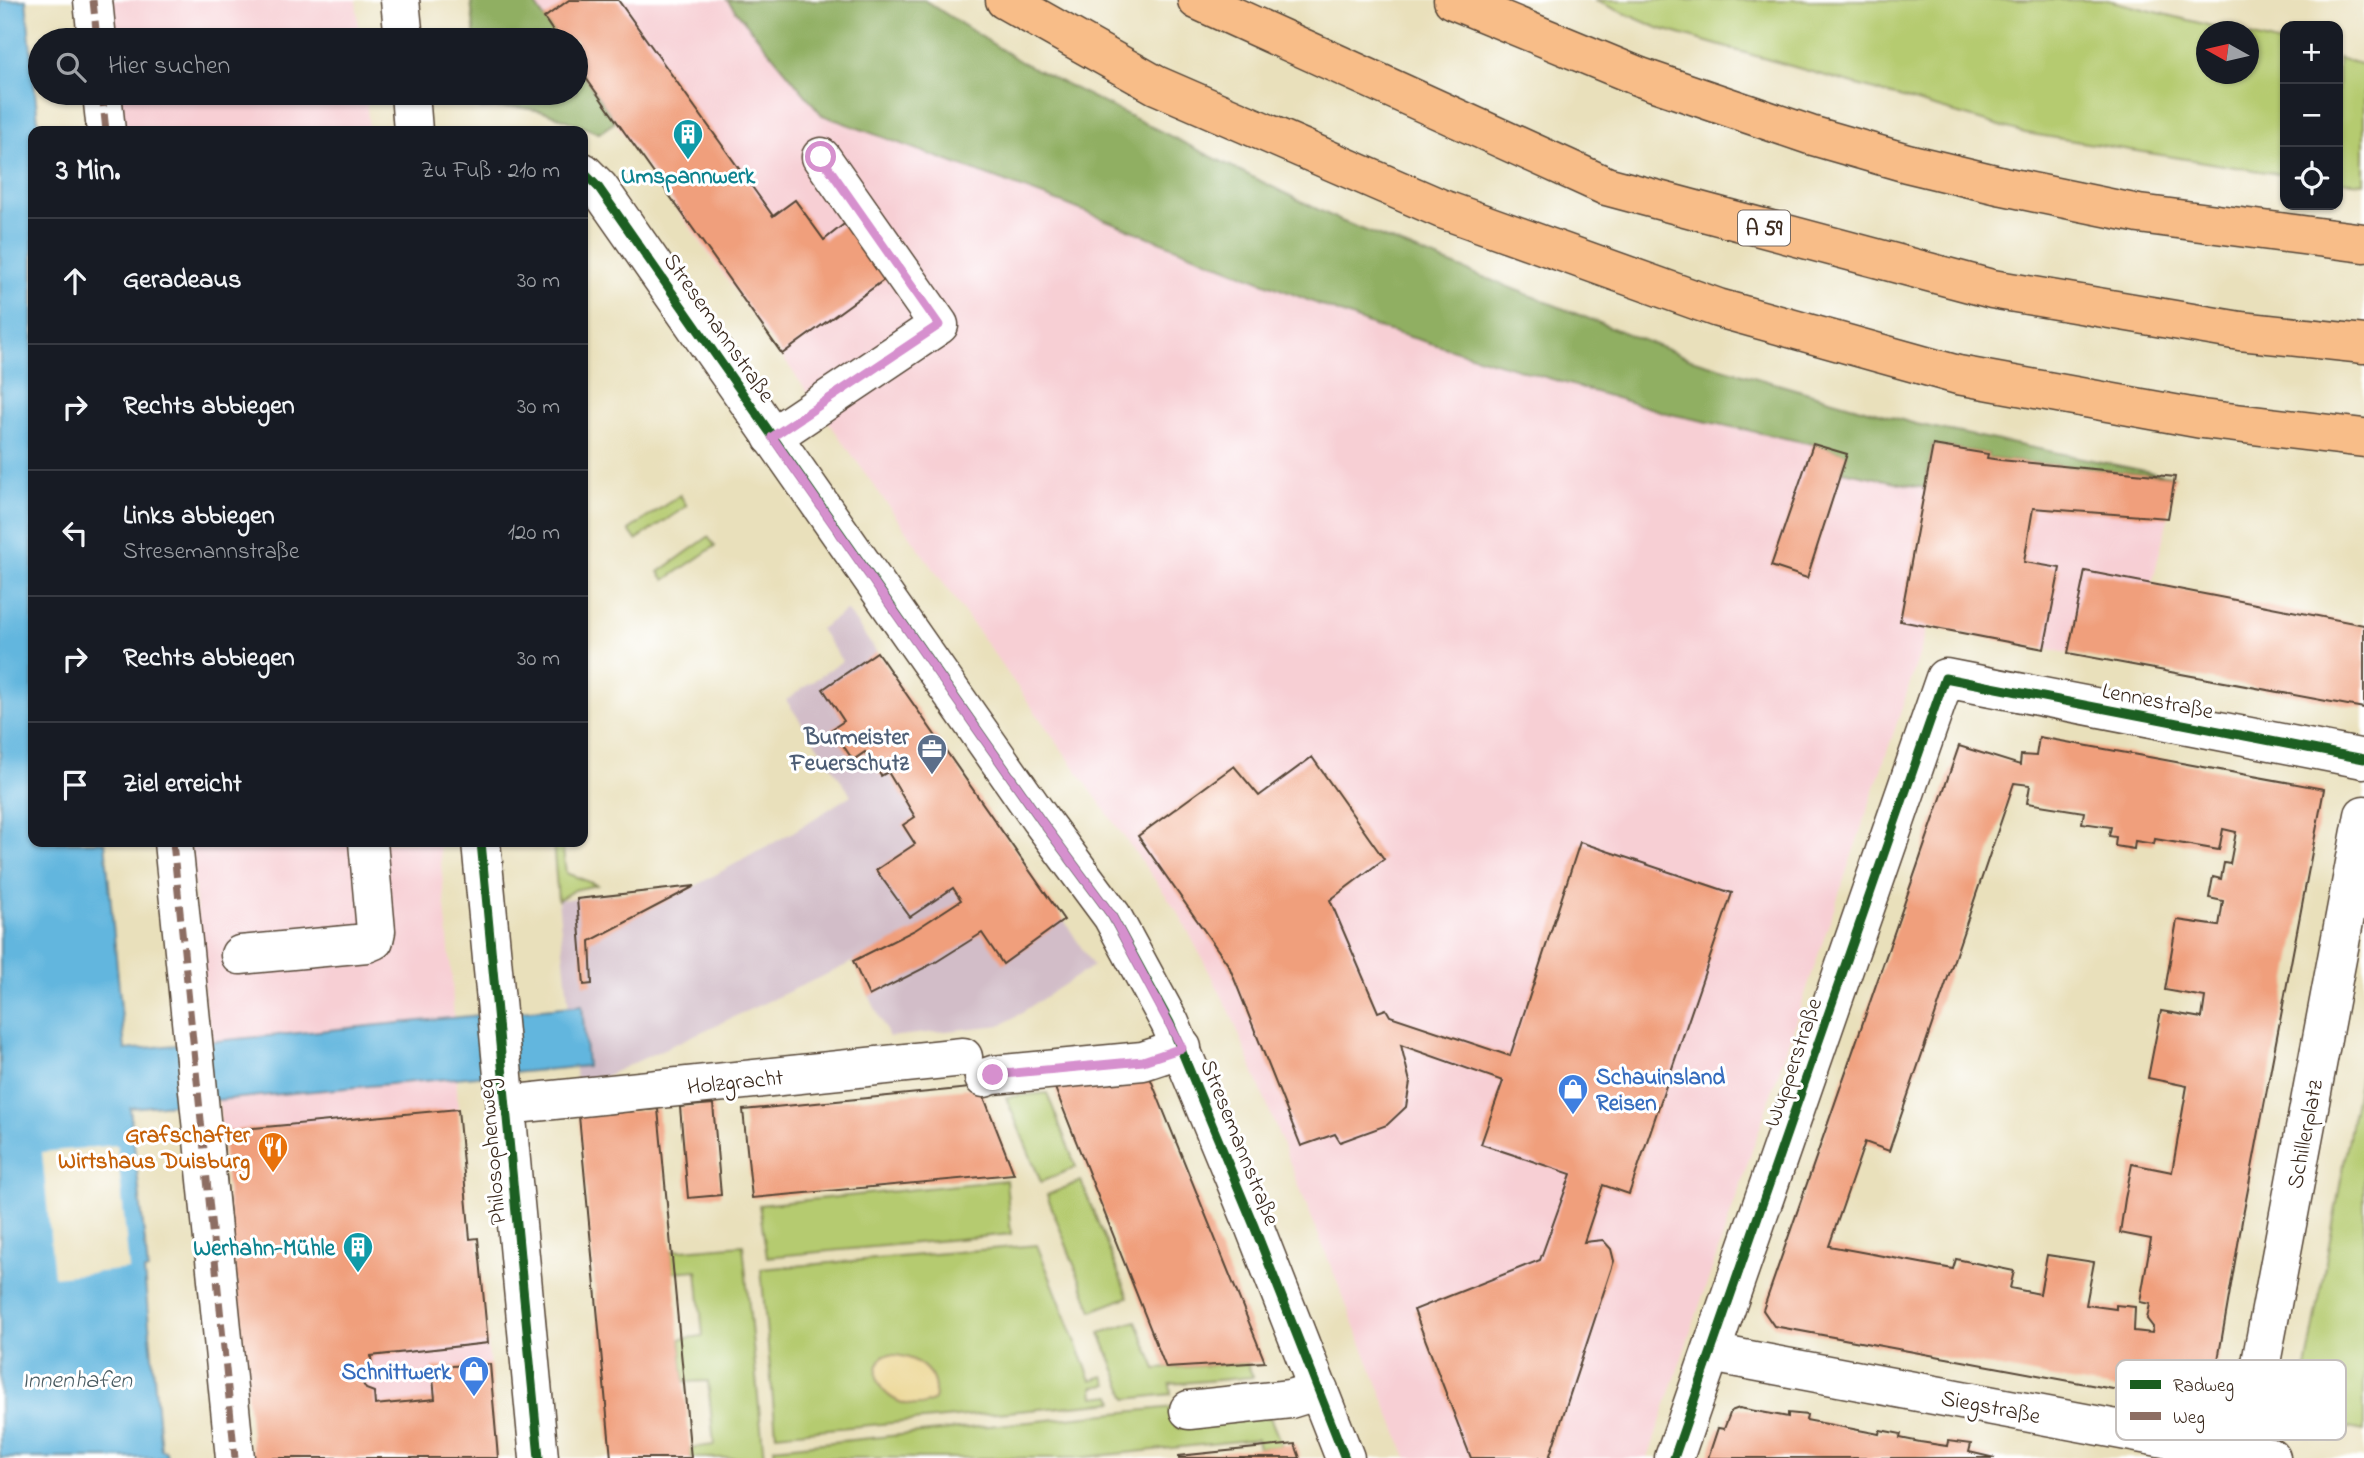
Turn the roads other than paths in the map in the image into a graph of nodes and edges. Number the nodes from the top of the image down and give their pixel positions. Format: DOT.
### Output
graph roads {
  1 [pos="93,0"];
  2 [pos="400,0"];
  3 [pos="1005,0"];
  4 [pos="1197,0"];
  5 [pos="1453,0"];
  6 [pos="96,28"];
  7 [pos="403,28"];
  8 [pos="103,105"];
  9 [pos="411,105"];
  10 [pos="105,126"];
  11 [pos="413,126"];
  12 [pos="821,157"];
  13 [pos="588,177"];
  14 [pos="2364,243"];
  15 [pos="2364,344"];
  16 [pos="772,437"];
  17 [pos="2364,438"];
  18 [pos="1945,678"];
  19 [pos="2364,759"];
  20 [pos="2364,815"];
  21 [pos="174,847"];
  22 [pos="368,847"];
  23 [pos="482,847"];
  24 [pos="240,955"];
  25 [pos="1182,1048"];
  26 [pos="506,1096"];
  27 [pos="1711,1353"];
  28 [pos="2274,1360"];
  29 [pos="1319,1390"];
  30 [pos="1189,1410"];
  31 [pos="2116,1429"];
  32 [pos="2178,1440"];
  33 [pos="2258,1455"];
  34 [pos="235,1458"];
  35 [pos="540,1458"];
  36 [pos="1345,1458"];
  37 [pos="1674,1458"];
  1 -- 6 [label="street"];
  2 -- 7 [label="street"];
  3 -- 17 [label="highway"];
  4 -- 15 [label="highway, A 59"];
  5 -- 14 [label="highway"];
  8 -- 10 [label="street"];
  9 -- 11 [label="street"];
  12 -- 16 [label="street"];
  13 -- 16 [label="street, Stresemannstraße"];
  16 -- 25 [label="street, Stresemannstraße"];
  18 -- 19 [label="street, Lennestraße"];
  18 -- 27 [label="street, Wupperstraße"];
  20 -- 28 [label="street, Schillerplatz"];
  21 -- 34 [label="street"];
  22 -- 24 [label="street"];
  23 -- 26 [label="street, Philosophenweg"];
  25 -- 26 [label="street, Holzgracht"];
  25 -- 29 [label="street, Stresemannstraße"];
  26 -- 35 [label="street, Philosophenweg"];
  27 -- 31 [label="street, Siegstraße"];
  27 -- 37 [label="street, Wupperstraße"];
  29 -- 30 [label="street"];
  29 -- 36 [label="street, Stresemannstraße"];
  32 -- 33 [label="street, Siegstraße"];
}
